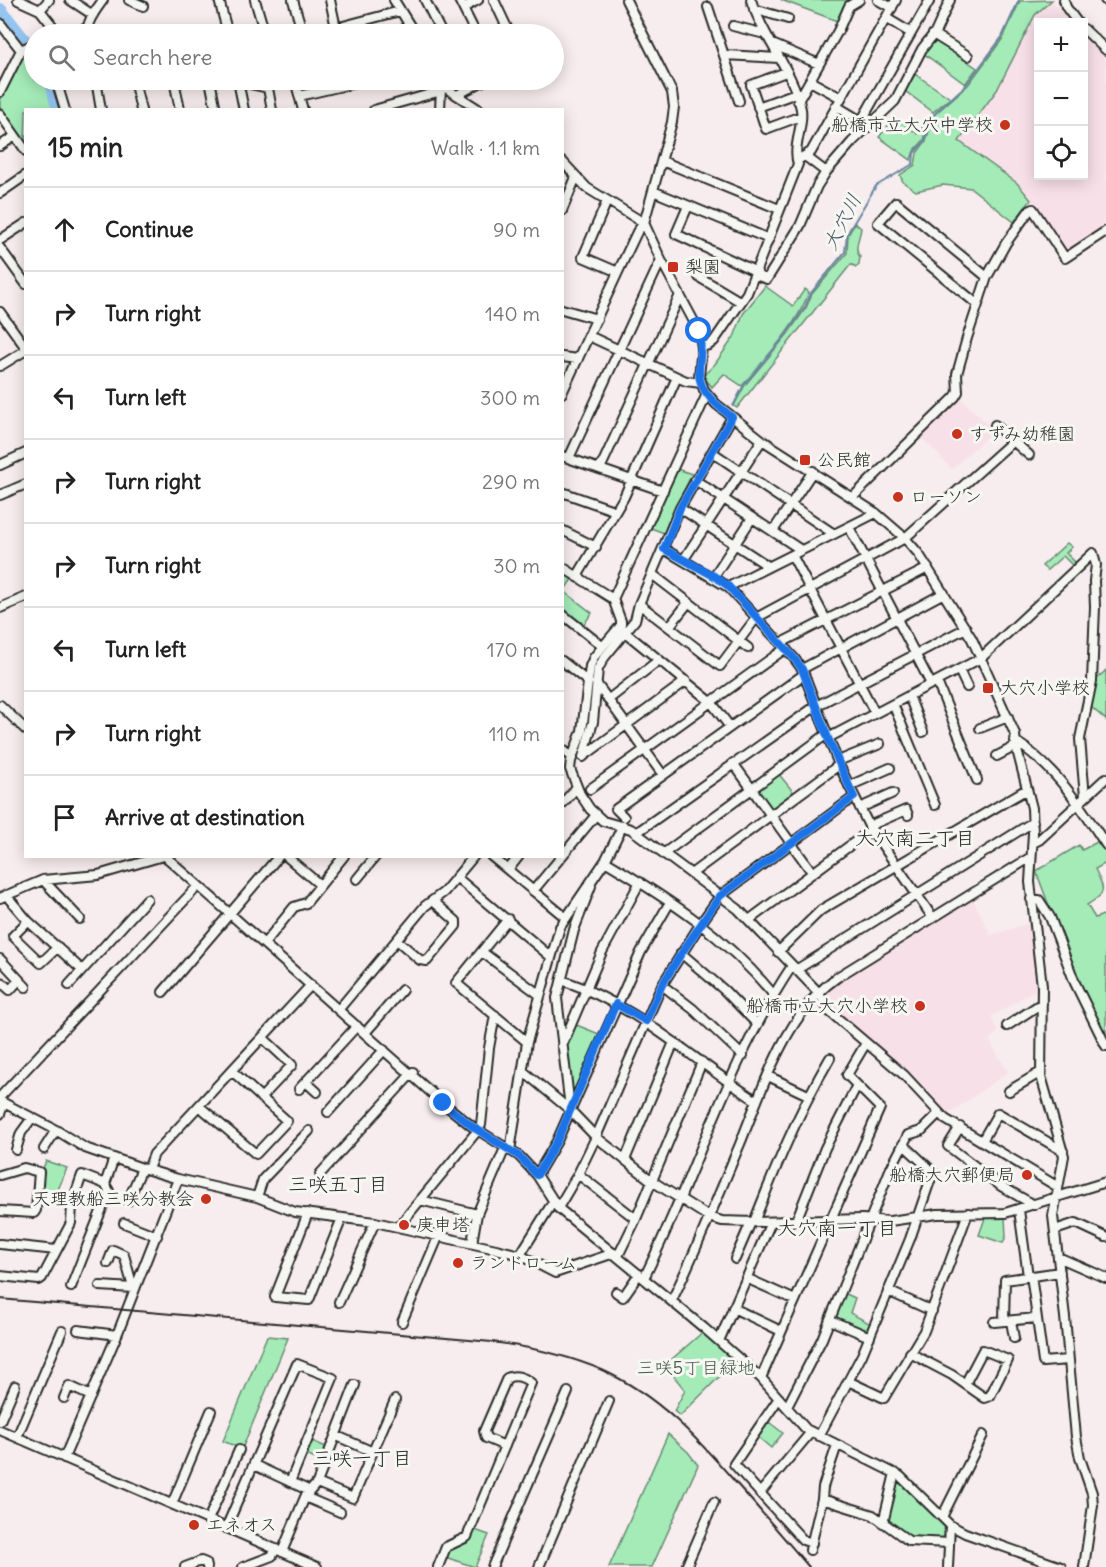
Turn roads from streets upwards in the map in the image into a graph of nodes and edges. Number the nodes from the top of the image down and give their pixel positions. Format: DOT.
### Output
graph roads {
  1 [pos="18,0"];
  2 [pos="49,0"];
  3 [pos="70,0"];
  4 [pos="103,0"];
  5 [pos="129,0"];
  6 [pos="219,0"];
  7 [pos="255,0"];
  8 [pos="293,0"];
  9 [pos="330,0"];
  10 [pos="394,0"];
  11 [pos="425,0"];
  12 [pos="478,0"];
  13 [pos="494,0"];
  14 [pos="626,0"];
  15 [pos="859,0"];
  16 [pos="878,0"];
  17 [pos="896,0"];
  18 [pos="930,0"];
  19 [pos="950,0"];
  20 [pos="1064,0"];
  21 [pos="461,4"];
  22 [pos="753,4"];
  23 [pos="143,6"];
  24 [pos="708,8"];
  25 [pos="892,8"];
  26 [pos="40,10"];
  27 [pos="400,11"];
  28 [pos="93,15"];
  29 [pos="886,18"];
  30 [pos="1074,18"];
  31 [pos="788,19"];
  32 [pos="0,24"];
  33 [pos="51,24"];
  34 [pos="90,24"];
  35 [pos="225,24"];
  36 [pos="262,24"];
  37 [pos="300,24"];
  38 [pos="335,24"];
  39 [pos="351,24"];
  40 [pos="408,24"];
  41 [pos="437,24"];
  42 [pos="471,24"];
  43 [pos="505,24"];
  44 [pos="733,26"];
  45 [pos="911,33"];
  46 [pos="1088,33"];
  47 [pos="765,34"];
  48 [pos="933,34"];
  49 [pos="772,44"];
  50 [pos="1105,45"];
  51 [pos="24,49"];
  52 [pos="21,50"];
  53 [pos="725,55"];
  54 [pos="968,56"];
  55 [pos="778,58"];
  56 [pos="819,64"];
  57 [pos="786,72"];
  58 [pos="810,81"];
  59 [pos="59,90"];
  60 [pos="98,90"];
  61 [pos="136,90"];
  62 [pos="176,90"];
  63 [pos="212,90"];
  64 [pos="239,90"];
  65 [pos="268,90"];
  66 [pos="298,90"];
  67 [pos="326,90"];
  68 [pos="435,90"];
  69 [pos="441,90"];
  70 [pos="446,90"];
  71 [pos="466,90"];
  72 [pos="0,92"];
  73 [pos="457,95"];
  74 [pos="300,96"];
  75 [pos="797,97"];
  76 [pos="739,101"];
  77 [pos="838,102"];
  78 [pos="64,108"];
  79 [pos="101,108"];
  80 [pos="141,108"];
  81 [pos="180,108"];
  82 [pos="216,108"];
  83 [pos="243,108"];
  84 [pos="272,108"];
  85 [pos="303,108"];
  86 [pos="380,108"];
  87 [pos="440,108"];
  88 [pos="477,108"];
  89 [pos="758,108"];
  90 [pos="0,114"];
  91 [pos="801,117"];
  92 [pos="863,118"];
  93 [pos="876,121"];
  94 [pos="15,136"];
  95 [pos="0,146"];
  96 [pos="24,148"];
  97 [pos="805,156"];
  98 [pos="797,159"];
  99 [pos="662,161"];
  100 [pos="564,163"];
  101 [pos="826,172"];
  102 [pos="24,176"];
  103 [pos="576,177"];
  104 [pos="653,191"];
  105 [pos="0,193"];
  106 [pos="607,201"];
  107 [pos="564,206"];
  108 [pos="688,206"];
  109 [pos="779,209"];
  110 [pos="644,223"];
  111 [pos="24,224"];
  112 [pos="1106,231"];
  113 [pos="769,239"];
  114 [pos="0,240"];
  115 [pos="0,248"];
  116 [pos="661,260"];
  117 [pos="618,272"];
  118 [pos="756,274"];
  119 [pos="699,277"];
  120 [pos="987,277"];
  121 [pos="24,281"];
  122 [pos="680,295"];
  123 [pos="741,302"];
  124 [pos="978,304"];
  125 [pos="564,310"];
  126 [pos="0,312"];
  127 [pos="597,319"];
  128 [pos="589,336"];
  129 [pos="24,346"];
  130 [pos="702,346"];
  131 [pos="24,350"];
  132 [pos="619,350"];
  133 [pos="564,357"];
  134 [pos="578,359"];
  135 [pos="648,364"];
  136 [pos="0,366"];
  137 [pos="677,377"];
  138 [pos="701,382"];
  139 [pos="564,389"];
  140 [pos="707,394"];
  141 [pos="732,417"];
  142 [pos="995,426"];
  143 [pos="762,440"];
  144 [pos="1013,441"];
  145 [pos="712,452"];
  146 [pos="24,454"];
  147 [pos="1029,455"];
  148 [pos="566,457"];
  149 [pos="0,465"];
  150 [pos="600,469"];
  151 [pos="813,471"];
  152 [pos="741,472"];
  153 [pos="631,480"];
  154 [pos="695,480"];
  155 [pos="24,485"];
  156 [pos="663,491"];
  157 [pos="564,493"];
  158 [pos="0,494"];
  159 [pos="852,497"];
  160 [pos="723,499"];
  161 [pos="790,505"];
  162 [pos="680,508"];
  163 [pos="616,511"];
  164 [pos="876,513"];
  165 [pos="752,518"];
  166 [pos="706,525"];
  167 [pos="849,527"];
  168 [pos="564,531"];
  169 [pos="774,531"];
  170 [pos="834,534"];
  171 [pos="906,538"];
  172 [pos="735,544"];
  173 [pos="596,547"];
  174 [pos="664,549"];
  175 [pos="801,550"];
  176 [pos="792,555"];
  177 [pos="684,560"];
  178 [pos="866,560"];
  179 [pos="768,566"];
  180 [pos="564,568"];
  181 [pos="928,568"];
  182 [pos="652,574"];
  183 [pos="578,575"];
  184 [pos="714,576"];
  185 [pos="728,586"];
  186 [pos="809,589"];
  187 [pos="882,591"];
  188 [pos="944,593"];
  189 [pos="24,598"];
  190 [pos="613,599"];
  191 [pos="688,603"];
  192 [pos="639,604"];
  193 [pos="0,608"];
  194 [pos="564,616"];
  195 [pos="756,618"];
  196 [pos="897,619"];
  197 [pos="826,620"];
  198 [pos="669,627"];
  199 [pos="966,628"];
  200 [pos="626,633"];
  201 [pos="738,641"];
  202 [pos="602,646"];
  203 [pos="784,646"];
  204 [pos="748,648"];
  205 [pos="841,649"];
  206 [pos="916,654"];
  207 [pos="981,658"];
  208 [pos="659,660"];
  209 [pos="564,663"];
  210 [pos="959,670"];
  211 [pos="802,672"];
  212 [pos="587,681"];
  213 [pos="686,681"];
  214 [pos="596,683"];
  215 [pos="859,683"];
  216 [pos="934,683"];
  217 [pos="967,687"];
  218 [pos="909,696"];
  219 [pos="609,699"];
  220 [pos="711,702"];
  221 [pos="893,704"];
  222 [pos="0,705"];
  223 [pos="816,706"];
  224 [pos="875,713"];
  225 [pos="1008,717"];
  226 [pos="626,724"];
  227 [pos="730,727"];
  228 [pos="24,728"];
  229 [pos="980,728"];
  230 [pos="923,732"];
  231 [pos="827,736"];
  232 [pos="880,744"];
  233 [pos="1015,744"];
  234 [pos="644,749"];
  235 [pos="564,751"];
  236 [pos="997,756"];
  237 [pos="572,757"];
  238 [pos="733,763"];
  239 [pos="839,763"];
  240 [pos="890,768"];
  241 [pos="663,775"];
  242 [pos="1106,778"];
  243 [pos="977,780"];
  244 [pos="849,786"];
  245 [pos="577,787"];
  246 [pos="590,789"];
  247 [pos="751,789"];
  248 [pos="1028,789"];
  249 [pos="893,793"];
  250 [pos="854,797"];
  251 [pos="1085,797"];
  252 [pos="564,802"];
  253 [pos="1078,804"];
  254 [pos="935,805"];
  255 [pos="860,808"];
  256 [pos="596,815"];
  257 [pos="770,815"];
  258 [pos="908,815"];
  259 [pos="623,821"];
  260 [pos="1033,822"];
  261 [pos="870,828"];
  262 [pos="636,833"];
  263 [pos="1033,843"];
  264 [pos="792,844"];
  265 [pos="1106,845"];
  266 [pos="564,854"];
  267 [pos="663,854"];
  268 [pos="1031,857"];
  269 [pos="157,858"];
  270 [pos="166,858"];
  271 [pos="277,858"];
  272 [pos="288,858"];
  273 [pos="342,858"];
  274 [pos="373,858"];
  275 [pos="472,858"];
  276 [pos="493,858"];
  277 [pos="517,858"];
  278 [pos="560,858"];
  279 [pos="605,861"];
  280 [pos="897,865"];
  281 [pos="508,870"];
  282 [pos="812,872"];
  283 [pos="691,874"];
  284 [pos="595,876"];
  285 [pos="456,877"];
  286 [pos="357,879"];
  287 [pos="43,880"];
  288 [pos="640,882"];
  289 [pos="320,885"];
  290 [pos="198,886"];
  291 [pos="533,891"];
  292 [pos="916,894"];
  293 [pos="3,896"];
  294 [pos="720,896"];
  295 [pos="147,899"];
  296 [pos="1031,899"];
  297 [pos="433,901"];
  298 [pos="670,902"];
  299 [pos="230,914"];
  300 [pos="566,916"];
  301 [pos="933,918"];
  302 [pos="80,919"];
  303 [pos="508,919"];
  304 [pos="750,920"];
  305 [pos="28,921"];
  306 [pos="577,923"];
  307 [pos="701,923"];
  308 [pos="397,940"];
  309 [pos="264,944"];
  310 [pos="58,947"];
  311 [pos="482,952"];
  312 [pos="778,952"];
  313 [pos="681,954"];
  314 [pos="551,957"];
  315 [pos="0,959"];
  316 [pos="794,968"];
  317 [pos="82,970"];
  318 [pos="19,980"];
  319 [pos="562,980"];
  320 [pos="1,982"];
  321 [pos="69,985"];
  322 [pos="311,985"];
  323 [pos="662,985"];
  324 [pos="26,987"];
  325 [pos="586,988"];
  326 [pos="402,990"];
  327 [pos="163,992"];
  328 [pos="818,992"];
  329 [pos="773,994"];
  330 [pos="540,995"];
  331 [pos="1042,1003"];
  332 [pos="616,1004"];
  333 [pos="339,1010"];
  334 [pos="495,1015"];
  335 [pos="646,1021"];
  336 [pos="757,1024"];
  337 [pos="357,1026"];
  338 [pos="1007,1026"];
  339 [pos="365,1033"];
  340 [pos="263,1038"];
  341 [pos="674,1041"];
  342 [pos="527,1042"];
  343 [pos="866,1043"];
  344 [pos="1106,1046"];
  345 [pos="562,1048"];
  346 [pos="384,1050"];
  347 [pos="743,1056"];
  348 [pos="830,1058"];
  349 [pos="702,1062"];
  350 [pos="232,1071"];
  351 [pos="523,1071"];
  352 [pos="1041,1072"];
  353 [pos="412,1073"];
  354 [pos="768,1076"];
  355 [pos="306,1082"];
  356 [pos="728,1083"];
  357 [pos="857,1085"];
  358 [pos="299,1089"];
  359 [pos="1010,1091"];
  360 [pos="317,1092"];
  361 [pos="808,1095"];
  362 [pos="261,1098"];
  363 [pos="1,1100"];
  364 [pos="757,1101"];
  365 [pos="199,1106"];
  366 [pos="570,1110"];
  367 [pos="328,1112"];
  368 [pos="939,1113"];
  369 [pos="0,1114"];
  370 [pos="32,1118"];
  371 [pos="960,1127"];
  372 [pos="56,1130"];
  373 [pos="478,1130"];
  374 [pos="309,1131"];
  375 [pos="596,1137"];
  376 [pos="982,1141"];
  377 [pos="903,1144"];
  378 [pos="44,1149"];
  379 [pos="507,1149"];
  380 [pos="16,1150"];
  381 [pos="1063,1151"];
  382 [pos="114,1158"];
  383 [pos="625,1160"];
  384 [pos="145,1168"];
  385 [pos="320,1174"];
  386 [pos="578,1174"];
  387 [pos="0,1175"];
  388 [pos="537,1175"];
  389 [pos="178,1179"];
  390 [pos="652,1181"];
  391 [pos="1106,1182"];
  392 [pos="105,1184"];
  393 [pos="1058,1187"];
  394 [pos="257,1197"];
  395 [pos="1056,1198"];
  396 [pos="680,1199"];
  397 [pos="420,1200"];
  398 [pos="128,1201"];
  399 [pos="556,1205"];
  400 [pos="1034,1205"];
  401 [pos="1019,1210"];
  402 [pos="0,1211"];
  403 [pos="308,1213"];
  404 [pos="477,1214"];
  405 [pos="968,1214"];
  406 [pos="709,1216"];
  407 [pos="918,1217"];
  408 [pos="342,1218"];
  409 [pos="636,1219"];
  410 [pos="831,1219"];
  411 [pos="870,1219"];
  412 [pos="375,1221"];
  413 [pos="796,1221"];
  414 [pos="752,1222"];
  415 [pos="771,1222"];
  416 [pos="124,1223"];
  417 [pos="398,1227"];
  418 [pos="1055,1230"];
  419 [pos="439,1235"];
  420 [pos="157,1236"];
  421 [pos="1106,1237"];
  422 [pos="472,1243"];
  423 [pos="0,1244"];
  424 [pos="56,1250"];
  425 [pos="616,1254"];
  426 [pos="520,1255"];
  427 [pos="1058,1257"];
  428 [pos="735,1259"];
  429 [pos="108,1263"];
  430 [pos="1060,1272"];
  431 [pos="0,1276"];
  432 [pos="642,1276"];
  433 [pos="1030,1276"];
  434 [pos="746,1278"];
  435 [pos="1106,1278"];
  436 [pos="100,1286"];
  437 [pos="71,1287"];
  438 [pos="134,1290"];
  439 [pos="888,1291"];
  440 [pos="616,1292"];
  441 [pos="672,1300"];
  442 [pos="795,1300"];
  443 [pos="339,1302"];
  444 [pos="733,1308"];
  445 [pos="932,1311"];
  446 [pos="1037,1318"];
  447 [pos="830,1320"];
  448 [pos="1008,1321"];
  449 [pos="402,1322"];
  450 [pos="994,1322"];
  451 [pos="78,1330"];
  452 [pos="62,1331"];
  453 [pos="781,1331"];
  454 [pos="117,1335"];
  455 [pos="870,1337"];
  456 [pos="1014,1338"];
  457 [pos="718,1341"];
  458 [pos="910,1353"];
  459 [pos="1068,1359"];
  460 [pos="761,1378"];
  461 [pos="848,1381"];
  462 [pos="965,1384"];
  463 [pos="355,1385"];
  464 [pos="15,1386"];
  465 [pos="568,1392"];
  466 [pos="91,1396"];
  467 [pos="64,1398"];
  468 [pos="780,1398"];
  469 [pos="395,1400"];
  470 [pos="609,1401"];
  471 [pos="787,1407"];
  472 [pos="211,1411"];
  473 [pos="0,1421"];
  474 [pos="0,1430"];
  475 [pos="811,1432"];
  476 [pos="983,1435"];
  477 [pos="336,1436"];
  478 [pos="819,1436"];
  479 [pos="17,1437"];
  480 [pos="837,1444"];
  481 [pos="505,1446"];
  482 [pos="239,1450"];
  483 [pos="373,1452"];
  484 [pos="64,1458"];
  485 [pos="254,1465"];
  486 [pos="895,1473"];
  487 [pos="290,1482"];
  488 [pos="317,1483"];
  489 [pos="760,1493"];
  490 [pos="308,1494"];
  491 [pos="822,1499"];
  492 [pos="714,1502"];
  493 [pos="172,1504"];
  494 [pos="340,1512"];
  495 [pos="942,1517"];
  496 [pos="208,1520"];
  497 [pos="883,1523"];
  498 [pos="950,1525"];
  499 [pos="226,1528"];
  500 [pos="949,1543"];
  501 [pos="279,1550"];
  502 [pos="185,1567"];
  503 [pos="207,1567"];
  504 [pos="243,1567"];
  505 [pos="317,1567"];
  506 [pos="438,1567"];
  507 [pos="492,1567"];
  508 [pos="539,1567"];
  509 [pos="686,1567"];
  510 [pos="948,1567"];
  511 [pos="1061,1567"];
  512 [pos="1084,1567"];
  1 -- 26 [label="street"];
  2 -- 26 [label="street"];
  3 -- 28 [label="street"];
  4 -- 28 [label="street"];
  5 -- 23 [label="street"];
  6 -- 35 [label="street"];
  7 -- 36 [label="street"];
  8 -- 37 [label="street"];
  9 -- 38 [label="street"];
  10 -- 27 [label="street"];
  11 -- 41 [label="street"];
  12 -- 21 [label="street"];
  13 -- 43 [label="street"];
  14 -- 99 [label="street"];
  15 -- 56 [label="street"];
  16 -- 25 [label="street"];
  17 -- 25 [label="street"];
  18 -- 45 [label="street"];
  19 -- 48 [label="street"];
  20 -- 30 [label="street"];
  21 -- 42 [label="street"];
  22 -- 31 [label="street"];
  22 -- 47 [label="street"];
  24 -- 53 [label="street"];
  25 -- 29 [label="street"];
  26 -- 33 [label="street"];
  27 -- 39 [label="street"];
  27 -- 40 [label="street"];
  28 -- 34 [label="street"];
  29 -- 45 [label="street"];
  29 -- 77 [label="street"];
  32 -- 52 [label="street"];
  44 -- 47 [label="street"];
  45 -- 92 [label="street"];
  46 -- 50 [label="street"];
  47 -- 49 [label="street"];
  48 -- 54 [label="street"];
  48 -- 93 [label="street"];
  49 -- 55 [label="street"];
  49 -- 56 [label="street"];
  51 -- 52 [label="street"];
  52 -- 72 [label="street"];
  53 -- 55 [label="street"];
  53 -- 76 [label="street"];
  55 -- 57 [label="street"];
  56 -- 58 [label="street"];
  57 -- 75 [label="street"];
  57 -- 89 [label="street"];
  58 -- 75 [label="street"];
  58 -- 77 [label="street"];
  59 -- 78 [label="street"];
  60 -- 79 [label="street"];
  61 -- 80 [label="street"];
  62 -- 81 [label="street"];
  63 -- 82 [label="street"];
  64 -- 83 [label="street"];
  65 -- 84 [label="street"];
  66 -- 74 [label="street"];
  67 -- 74 [label="street"];
  68 -- 86 [label="street"];
  69 -- 87 [label="street"];
  70 -- 73 [label="street"];
  71 -- 73 [label="street"];
  73 -- 88 [label="street"];
  74 -- 85 [label="street"];
  75 -- 89 [label="street"];
  75 -- 91 [label="street"];
  77 -- 92 [label="street"];
  77 -- 97 [label="street"];
  89 -- 91 [label="street"];
  90 -- 94 [label="street"];
  91 -- 98 [label="street"];
  92 -- 93 [label="street"];
  93 -- 101 [label="street"];
  94 -- 95 [label="street"];
  94 -- 96 [label="street"];
  97 -- 98 [label="street"];
  97 -- 101 [label="street"];
  98 -- 109 [label="street"];
  99 -- 104 [label="street"];
  99 -- 109 [label="street"];
  100 -- 103 [label="street"];
  101 -- 118 [label="street"];
  102 -- 105 [label="street"];
  103 -- 106 [label="street"];
  103 -- 107 [label="street"];
  104 -- 108 [label="street"];
  104 -- 110 [label="street"];
  106 -- 110 [label="street"];
  106 -- 117 [label="street"];
  108 -- 113 [label="street"];
  108 -- 118 [label="street"];
  109 -- 113 [label="street"];
  110 -- 116 [label="street"];
  110 -- 117 [label="street"];
  111 -- 114 [label="street"];
  112 -- 120 [label="street"];
  113 -- 118 [label="street"];
  115 -- 121 [label="street"];
  116 -- 122 [label="street"];
  116 -- 132 [label="street"];
  117 -- 127 [label="street"];
  118 -- 123 [label="street"];
  119 -- 123 [label="street"];
  120 -- 124 [label="street"];
  120 -- 124 [label="street"];
  122 -- 130 [label="street"];
  122 -- 135 [label="street"];
  123 -- 130 [label="street"];
  124 -- 159 [label="street"];
  125 -- 127 [label="street"];
  126 -- 129 [label="street"];
  127 -- 128 [label="street"];
  128 -- 132 [label="street"];
  128 -- 134 [label="street"];
  130 -- 138 [label="street"];
  131 -- 136 [label="street"];
  132 -- 135 [label="street"];
  132 -- 148 [label="street"];
  133 -- 134 [label="street"];
  134 -- 139 [label="street"];
  135 -- 137 [label="street"];
  135 -- 150 [label="street"];
  137 -- 138 [label="street"];
  137 -- 153 [label="street"];
  138 -- 140 [label="street"];
  140 -- 141 [label="street"];
  140 -- 156 [label="street"];
  141 -- 143 [label="street"];
  141 -- 145 [label="street"];
  142 -- 144 [label="street"];
  143 -- 151 [label="street"];
  143 -- 152 [label="street"];
  144 -- 147 [label="street"];
  144 -- 171 [label="street"];
  145 -- 152 [label="street"];
  145 -- 154 [label="street"];
  146 -- 149 [label="street"];
  148 -- 150 [label="street"];
  150 -- 153 [label="street"];
  151 -- 159 [label="street"];
  151 -- 161 [label="street"];
  152 -- 160 [label="street"];
  152 -- 161 [label="street"];
  153 -- 156 [label="street"];
  153 -- 163 [label="street"];
  154 -- 160 [label="street"];
  154 -- 162 [label="street"];
  155 -- 158 [label="street"];
  156 -- 190 [label="street"];
  157 -- 163 [label="street"];
  159 -- 164 [label="street"];
  160 -- 165 [label="street"];
  160 -- 166 [label="street"];
  161 -- 169 [label="street"];
  161 -- 170 [label="street"];
  162 -- 166 [label="street"];
  162 -- 174 [label="street"];
  163 -- 173 [label="street"];
  164 -- 167 [label="street"];
  164 -- 171 [label="street"];
  165 -- 169 [label="street"];
  165 -- 172 [label="street"];
  166 -- 172 [label="street"];
  166 -- 177 [label="street"];
  167 -- 170 [label="street"];
  167 -- 178 [label="street"];
  168 -- 173 [label="street"];
  169 -- 175 [label="street"];
  170 -- 175 [label="street"];
  171 -- 178 [label="street"];
  171 -- 181 [label="street"];
  172 -- 179 [label="street"];
  172 -- 184 [label="street"];
  173 -- 183 [label="street"];
  174 -- 177 [label="street"];
  174 -- 182 [label="street"];
  175 -- 176 [label="street"];
  176 -- 179 [label="street"];
  176 -- 186 [label="street"];
  177 -- 184 [label="street"];
  178 -- 186 [label="street"];
  178 -- 187 [label="street"];
  179 -- 185 [label="street"];
  180 -- 183 [label="street"];
  181 -- 187 [label="street"];
  181 -- 188 [label="street"];
  182 -- 191 [label="street"];
  182 -- 192 [label="street"];
  183 -- 190 [label="street"];
  184 -- 185 [label="street"];
  185 -- 195 [label="street"];
  186 -- 195 [label="street"];
  186 -- 197 [label="street"];
  187 -- 196 [label="street"];
  187 -- 197 [label="street"];
  188 -- 196 [label="street"];
  188 -- 199 [label="street"];
  189 -- 193 [label="street"];
  190 -- 202 [label="street"];
  191 -- 198 [label="street"];
  191 -- 201 [label="street"];
  192 -- 198 [label="street"];
  192 -- 200 [label="street"];
  194 -- 202 [label="street"];
  195 -- 201 [label="street"];
  195 -- 203 [label="street"];
  196 -- 205 [label="street"];
  196 -- 206 [label="street"];
  197 -- 203 [label="street"];
  197 -- 205 [label="street"];
  198 -- 201 [label="street"];
  199 -- 206 [label="street"];
  199 -- 207 [label="street"];
  200 -- 208 [label="street"];
  200 -- 214 [label="street"];
  201 -- 204 [label="street"];
  202 -- 212 [label="street"];
  203 -- 211 [label="street"];
  203 -- 220 [label="street"];
  205 -- 211 [label="street"];
  205 -- 215 [label="street"];
  206 -- 215 [label="street"];
  206 -- 216 [label="street"];
  207 -- 210 [label="street"];
  207 -- 225 [label="street"];
  207 -- 251 [label="street"];
  208 -- 213 [label="street"];
  208 -- 219 [label="street"];
  209 -- 212 [label="street"];
  210 -- 216 [label="street"];
  210 -- 217 [label="street"];
  211 -- 223 [label="street"];
  211 -- 227 [label="street"];
  212 -- 237 [label="street"];
  213 -- 220 [label="street"];
  213 -- 226 [label="street"];
  214 -- 219 [label="street"];
  214 -- 226 [label="street"];
  215 -- 223 [label="street"];
  215 -- 224 [label="street"];
  216 -- 218 [label="street"];
  216 -- 243 [label="street"];
  218 -- 221 [label="street"];
  218 -- 230 [label="street"];
  219 -- 226 [label="street"];
  220 -- 227 [label="street"];
  220 -- 234 [label="street"];
  221 -- 224 [label="street"];
  221 -- 254 [label="street"];
  222 -- 228 [label="street"];
  223 -- 231 [label="street"];
  223 -- 238 [label="street"];
  224 -- 231 [label="street"];
  225 -- 229 [label="street"];
  225 -- 233 [label="street"];
  226 -- 234 [label="street"];
  227 -- 241 [label="street"];
  231 -- 239 [label="street"];
  231 -- 247 [label="street"];
  232 -- 239 [label="street"];
  233 -- 236 [label="street"];
  233 -- 248 [label="street"];
  233 -- 253 [label="street"];
  234 -- 241 [label="street"];
  234 -- 246 [label="street"];
  235 -- 237 [label="street"];
  237 -- 245 [label="street"];
  238 -- 247 [label="street"];
  238 -- 262 [label="street"];
  239 -- 244 [label="street"];
  239 -- 257 [label="street"];
  240 -- 244 [label="street"];
  241 -- 259 [label="street"];
  242 -- 251 [label="street"];
  244 -- 250 [label="street"];
  245 -- 252 [label="street"];
  245 -- 256 [label="street"];
  247 -- 257 [label="street"];
  247 -- 267 [label="street"];
  248 -- 260 [label="street"];
  248 -- 280 [label="street"];
  249 -- 255 [label="street"];
  250 -- 255 [label="street"];
  250 -- 264 [label="street"];
  251 -- 253 [label="street"];
  253 -- 263 [label="street"];
  253 -- 265 [label="street"];
  255 -- 261 [label="street"];
  256 -- 259 [label="street"];
  256 -- 266 [label="street"];
  257 -- 264 [label="street"];
  257 -- 283 [label="street"];
  258 -- 261 [label="street"];
  259 -- 262 [label="street"];
  259 -- 279 [label="street"];
  260 -- 263 [label="street"];
  260 -- 292 [label="street"];
  261 -- 280 [label="street"];
  261 -- 282 [label="street"];
  262 -- 267 [label="street"];
  263 -- 268 [label="street"];
  264 -- 282 [label="street"];
  264 -- 294 [label="street"];
  267 -- 283 [label="street"];
  268 -- 296 [label="street"];
  268 -- 301 [label="street"];
  269 -- 287 [label="street"];
  270 -- 290 [label="street"];
  271 -- 299 [label="street"];
  272 -- 289 [label="street"];
  273 -- 289 [label="street"];
  274 -- 286 [label="street"];
  275 -- 285 [label="street"];
  276 -- 281 [label="street"];
  277 -- 281 [label="street"];
  278 -- 291 [label="street"];
  279 -- 284 [label="street"];
  279 -- 288 [label="street"];
  280 -- 292 [label="street"];
  280 -- 312 [label="street"];
  281 -- 291 [label="street"];
  282 -- 304 [label="street"];
  283 -- 294 [label="street"];
  284 -- 300 [label="street"];
  284 -- 306 [label="street"];
  285 -- 297 [label="street"];
  285 -- 303 [label="street"];
  287 -- 293 [label="street"];
  287 -- 302 [label="street"];
  288 -- 298 [label="street"];
  288 -- 325 [label="street"];
  289 -- 309 [label="street"];
  290 -- 299 [label="street"];
  290 -- 363 [label="street"];
  291 -- 300 [label="street"];
  292 -- 301 [label="street"];
  292 -- 316 [label="street"];
  293 -- 305 [label="street"];
  294 -- 304 [label="street"];
  294 -- 307 [label="street"];
  295 -- 317 [label="street"];
  296 -- 331 [label="street"];
  296 -- 344 [label="street"];
  297 -- 308 [label="street"];
  297 -- 308 [label="street"];
  298 -- 307 [label="street"];
  298 -- 332 [label="street"];
  299 -- 309 [label="street"];
  299 -- 327 [label="street"];
  300 -- 306 [label="street"];
  300 -- 314 [label="street"];
  301 -- 328 [label="street"];
  303 -- 311 [label="street"];
  303 -- 314 [label="street"];
  304 -- 312 [label="street"];
  305 -- 310 [label="street"];
  305 -- 310 [label="street"];
  306 -- 319 [label="street"];
  307 -- 313 [label="street"];
  307 -- 329 [label="street"];
  308 -- 333 [label="street"];
  309 -- 322 [label="street"];
  310 -- 317 [label="street"];
  311 -- 330 [label="street"];
  311 -- 334 [label="street"];
  312 -- 316 [label="street"];
  313 -- 323 [label="street"];
  313 -- 336 [label="street"];
  314 -- 330 [label="street"];
  315 -- 318 [label="street"];
  316 -- 328 [label="street"];
  316 -- 329 [label="street"];
  317 -- 321 [label="street"];
  318 -- 320 [label="street"];
  318 -- 324 [label="street"];
  319 -- 325 [label="street"];
  319 -- 345 [label="street"];
  322 -- 333 [label="street"];
  322 -- 340 [label="street"];
  323 -- 335 [label="street"];
  323 -- 347 [label="street"];
  325 -- 332 [label="street"];
  325 -- 345 [label="street"];
  326 -- 339 [label="street"];
  328 -- 343 [label="street"];
  328 -- 354 [label="street"];
  329 -- 336 [label="street"];
  330 -- 342 [label="street"];
  331 -- 338 [label="street"];
  331 -- 352 [label="street"];
  332 -- 335 [label="street"];
  332 -- 366 [label="street"];
  333 -- 337 [label="street"];
  334 -- 342 [label="street"];
  334 -- 373 [label="street"];
  335 -- 341 [label="street"];
  335 -- 375 [label="street"];
  336 -- 347 [label="street"];
  337 -- 339 [label="street"];
  337 -- 355 [label="street"];
  339 -- 346 [label="street"];
  340 -- 350 [label="street"];
  340 -- 362 [label="street"];
  341 -- 349 [label="street"];
  341 -- 383 [label="street"];
  342 -- 351 [label="street"];
  343 -- 357 [label="street"];
  343 -- 368 [label="street"];
  345 -- 366 [label="street"];
  346 -- 353 [label="street"];
  346 -- 367 [label="street"];
  347 -- 356 [label="street"];
  348 -- 361 [label="street"];
  349 -- 356 [label="street"];
  349 -- 390 [label="street"];
  350 -- 362 [label="street"];
  350 -- 365 [label="street"];
  351 -- 366 [label="street"];
  351 -- 379 [label="street"];
  352 -- 359 [label="street"];
  352 -- 381 [label="street"];
  353 -- 373 [label="street"];
  353 -- 385 [label="street"];
  354 -- 361 [label="street"];
  354 -- 364 [label="street"];
  355 -- 358 [label="street"];
  355 -- 360 [label="street"];
  356 -- 364 [label="street"];
  356 -- 396 [label="street"];
  357 -- 410 [label="street"];
  357 -- 413 [label="street"];
  361 -- 414 [label="street"];
  362 -- 365 [label="street"];
  363 -- 369 [label="street"];
  363 -- 370 [label="street"];
  364 -- 406 [label="street"];
  365 -- 384 [label="street"];
  366 -- 375 [label="street"];
  366 -- 388 [label="street"];
  368 -- 371 [label="street"];
  368 -- 377 [label="street"];
  370 -- 372 [label="street"];
  370 -- 380 [label="street"];
  371 -- 376 [label="street"];
  371 -- 400 [label="street"];
  372 -- 378 [label="street"];
  372 -- 382 [label="street"];
  373 -- 379 [label="street"];
  373 -- 397 [label="street"];
  374 -- 394 [label="street"];
  375 -- 383 [label="street"];
  375 -- 386 [label="street"];
  376 -- 381 [label="street"];
  376 -- 393 [label="street"];
  377 -- 407 [label="street"];
  377 -- 411 [label="street"];
  379 -- 388 [label="street"];
  379 -- 404 [label="street"];
  381 -- 393 [label="street"];
  382 -- 384 [label="street"];
  382 -- 392 [label="street"];
  383 -- 390 [label="street"];
  384 -- 389 [label="street"];
  384 -- 398 [label="street"];
  386 -- 399 [label="street"];
  386 -- 409 [label="street"];
  387 -- 402 [label="street"];
  388 -- 399 [label="street"];
  389 -- 394 [label="street"];
  389 -- 420 [label="street"];
  390 -- 396 [label="street"];
  390 -- 409 [label="street"];
  391 -- 395 [label="street"];
  392 -- 424 [label="street"];
  392 -- 437 [label="street"];
  393 -- 395 [label="street"];
  394 -- 403 [label="street"];
  395 -- 400 [label="street"];
  395 -- 418 [label="street"];
  396 -- 406 [label="street"];
  396 -- 432 [label="street"];
  397 -- 404 [label="street"];
  397 -- 417 [label="street"];
  399 -- 425 [label="street"];
  399 -- 426 [label="street"];
  400 -- 401 [label="street"];
  401 -- 405 [label="street"];
  401 -- 433 [label="street"];
  403 -- 408 [label="street"];
  403 -- 408 [label="street"];
  404 -- 422 [label="street"];
  405 -- 407 [label="street"];
  405 -- 445 [label="street"];
  406 -- 414 [label="street"];
  406 -- 441 [label="street"];
  407 -- 411 [label="street"];
  407 -- 439 [label="street"];
  408 -- 412 [label="street"];
  409 -- 425 [label="street"];
  410 -- 411 [label="street"];
  410 -- 413 [label="street"];
  410 -- 442 [label="street"];
  411 -- 447 [label="street"];
  412 -- 417 [label="street"];
  412 -- 443 [label="street"];
  413 -- 415 [label="street"];
  414 -- 415 [label="street"];
  414 -- 428 [label="street"];
  415 -- 434 [label="street"];
  416 -- 420 [label="street"];
  417 -- 419 [label="street"];
  418 -- 421 [label="street"];
  418 -- 427 [label="street"];
  419 -- 422 [label="street"];
  419 -- 449 [label="street"];
  420 -- 438 [label="street"];
  422 -- 426 [label="street"];
  423 -- 424 [label="street"];
  424 -- 431 [label="street"];
  425 -- 426 [label="street"];
  425 -- 432 [label="street"];
  427 -- 430 [label="street"];
  427 -- 435 [label="street"];
  429 -- 438 [label="street"];
  430 -- 433 [label="street"];
  430 -- 459 [label="street"];
  432 -- 440 [label="street"];
  432 -- 441 [label="street"];
  433 -- 446 [label="street"];
  433 -- 448 [label="street"];
  434 -- 442 [label="street"];
  434 -- 444 [label="street"];
  436 -- 438 [label="street"];
  438 -- 454 [label="street"];
  439 -- 445 [label="street"];
  439 -- 455 [label="street"];
  441 -- 457 [label="street"];
  442 -- 453 [label="street"];
  444 -- 453 [label="street"];
  444 -- 457 [label="street"];
  445 -- 458 [label="street"];
  446 -- 448 [label="street"];
  446 -- 459 [label="street"];
  447 -- 455 [label="street"];
  447 -- 471 [label="street"];
  448 -- 450 [label="street"];
  448 -- 456 [label="street"];
  451 -- 454 [label="street"];
  452 -- 479 [label="street"];
  453 -- 460 [label="street"];
  454 -- 466 [label="street"];
  455 -- 461 [label="street"];
  457 -- 460 [label="street"];
  458 -- 461 [label="street"];
  458 -- 462 [label="street"];
  459 -- 512 [label="street"];
  460 -- 468 [label="street"];
  461 -- 478 [label="street"];
  462 -- 462 [label="street"];
  463 -- 477 [label="street"];
  464 -- 473 [label="street"];
  465 -- 507 [label="street"];
  466 -- 467 [label="street"];
  466 -- 484 [label="street"];
  468 -- 471 [label="street"];
  468 -- 489 [label="street"];
  469 -- 483 [label="street"];
  470 -- 508 [label="street"];
  471 -- 475 [label="street"];
  472 -- 493 [label="street"];
  474 -- 479 [label="street"];
  475 -- 478 [label="street"];
  475 -- 489 [label="street"];
  476 -- 495 [label="street"];
  477 -- 483 [label="street"];
  477 -- 488 [label="street"];
  478 -- 480 [label="street"];
  479 -- 484 [label="street"];
  480 -- 486 [label="street"];
  480 -- 491 [label="street"];
  481 -- 481 [label="street"];
  481 -- 506 [label="street"];
  482 -- 496 [label="street"];
  483 -- 488 [label="street"];
  484 -- 493 [label="street"];
  485 -- 487 [label="street"];
  485 -- 487 [label="street"];
  485 -- 499 [label="street"];
  486 -- 495 [label="street"];
  486 -- 497 [label="street"];
  487 -- 490 [label="street"];
  488 -- 490 [label="street"];
  489 -- 491 [label="street"];
  490 -- 494 [label="street"];
  490 -- 501 [label="street"];
  491 -- 497 [label="street"];
  492 -- 509 [label="street"];
  493 -- 496 [label="street"];
  495 -- 498 [label="street"];
  496 -- 499 [label="street"];
  497 -- 500 [label="street"];
  498 -- 500 [label="street"];
  498 -- 511 [label="street"];
  499 -- 501 [label="street"];
  500 -- 510 [label="street"];
  501 -- 504 [label="street"];
  501 -- 505 [label="street"];
  502 -- 503 [label="street"];
}
